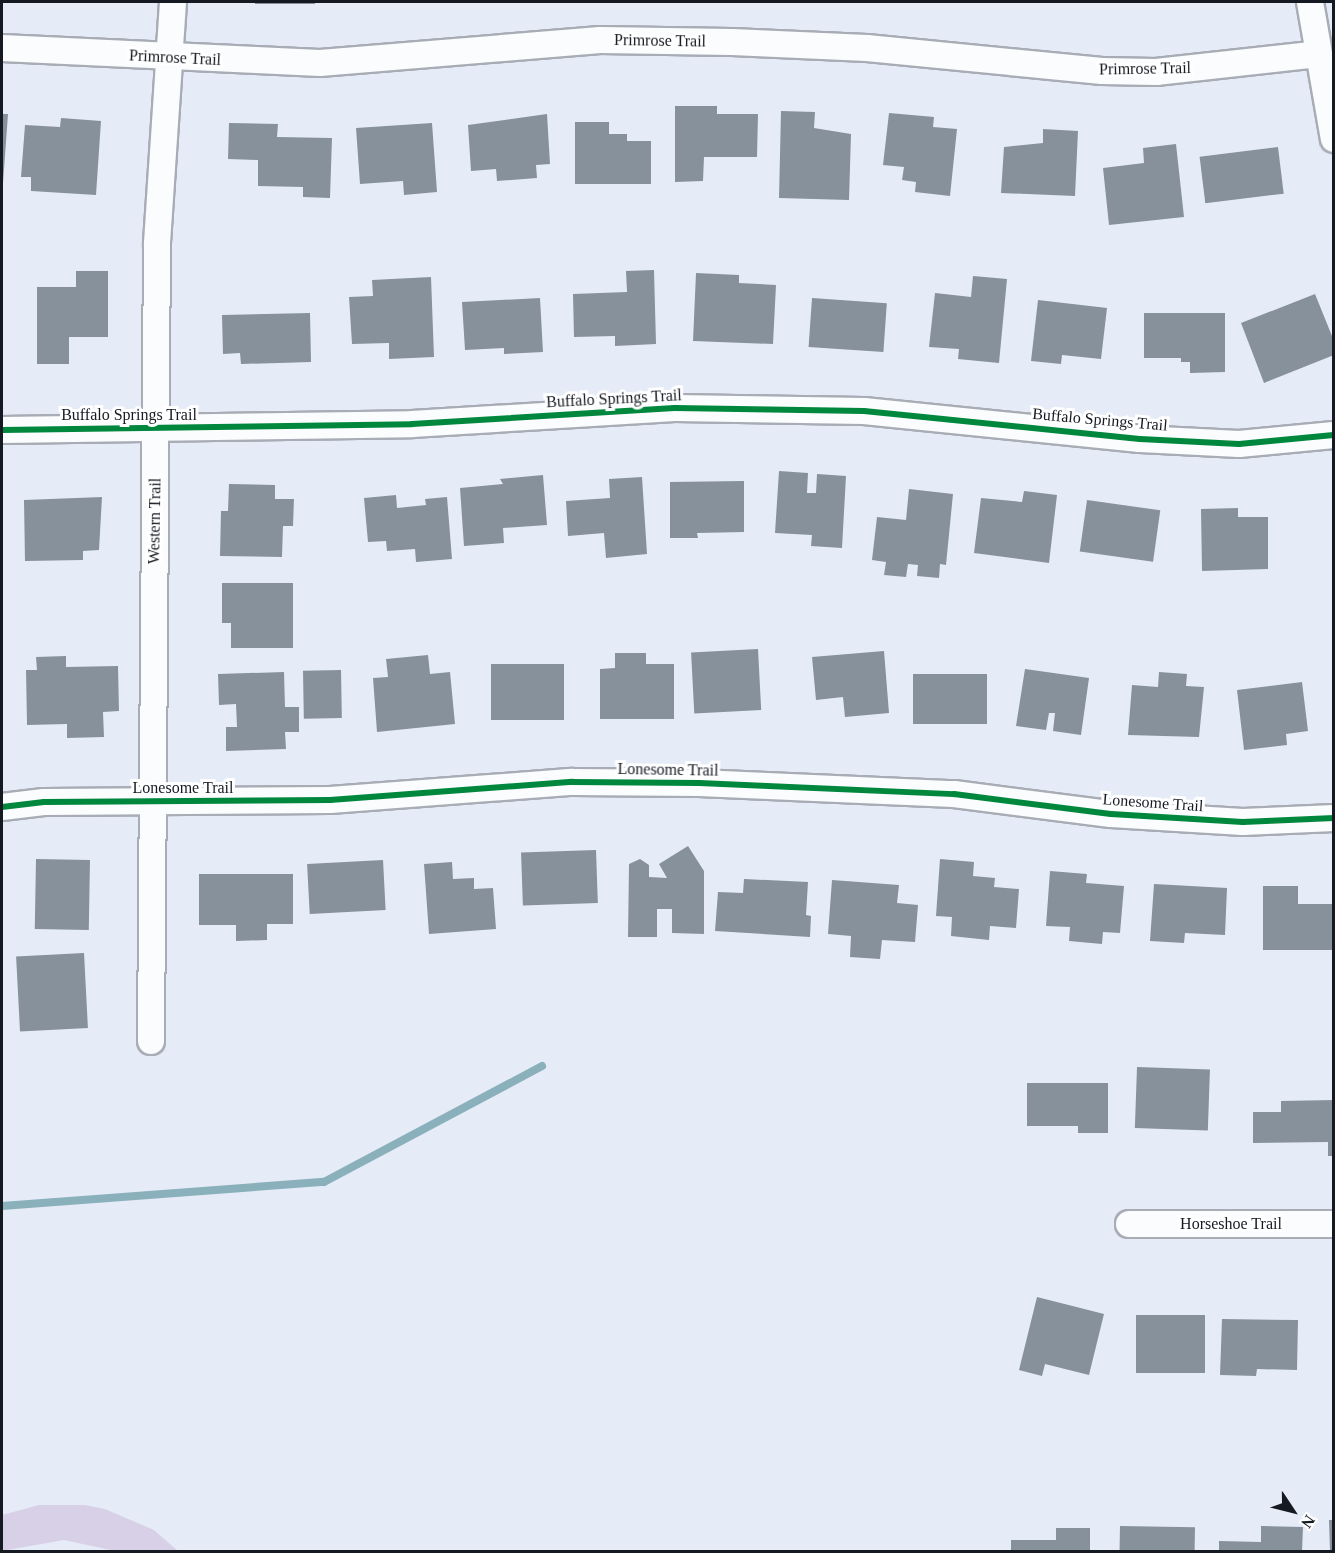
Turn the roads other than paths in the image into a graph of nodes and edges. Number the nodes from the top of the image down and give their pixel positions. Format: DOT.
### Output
graph roads {
  1 [pos="173,2"];
  2 [pos="1310,2"];
  3 [pos="2,48"];
  4 [pos="1318,54"];
  5 [pos="171,58"];
  6 [pos="1334,139"];
  7 [pos="156,429"];
  8 [pos="2,430"];
  9 [pos="1334,435"];
  10 [pos="152,802"];
  11 [pos="2,807"];
  12 [pos="1334,818"];
  13 [pos="151,1041"];
  14 [pos="1129,1224"];
  15 [pos="1334,1224"];
  1 -- 5 [label="street, Western Trail"];
  2 -- 4 [label="street"];
  3 -- 5 [label="street, Primrose Trail"];
  4 -- 5 [label="street, Primrose Trail"];
  4 -- 6 [label="street"];
  5 -- 7 [label="street, Western Trail"];
  7 -- 8 [label="street, Buffalo Springs Trail"];
  7 -- 9 [label="street, Buffalo Springs Trail"];
  7 -- 10 [label="street, Western Trail"];
  10 -- 11 [label="street, Lonesome Trail"];
  10 -- 12 [label="street, Lonesome Trail"];
  10 -- 13 [label="street, Western Trail"];
  14 -- 15 [label="street, Horseshoe Trail"];
}
